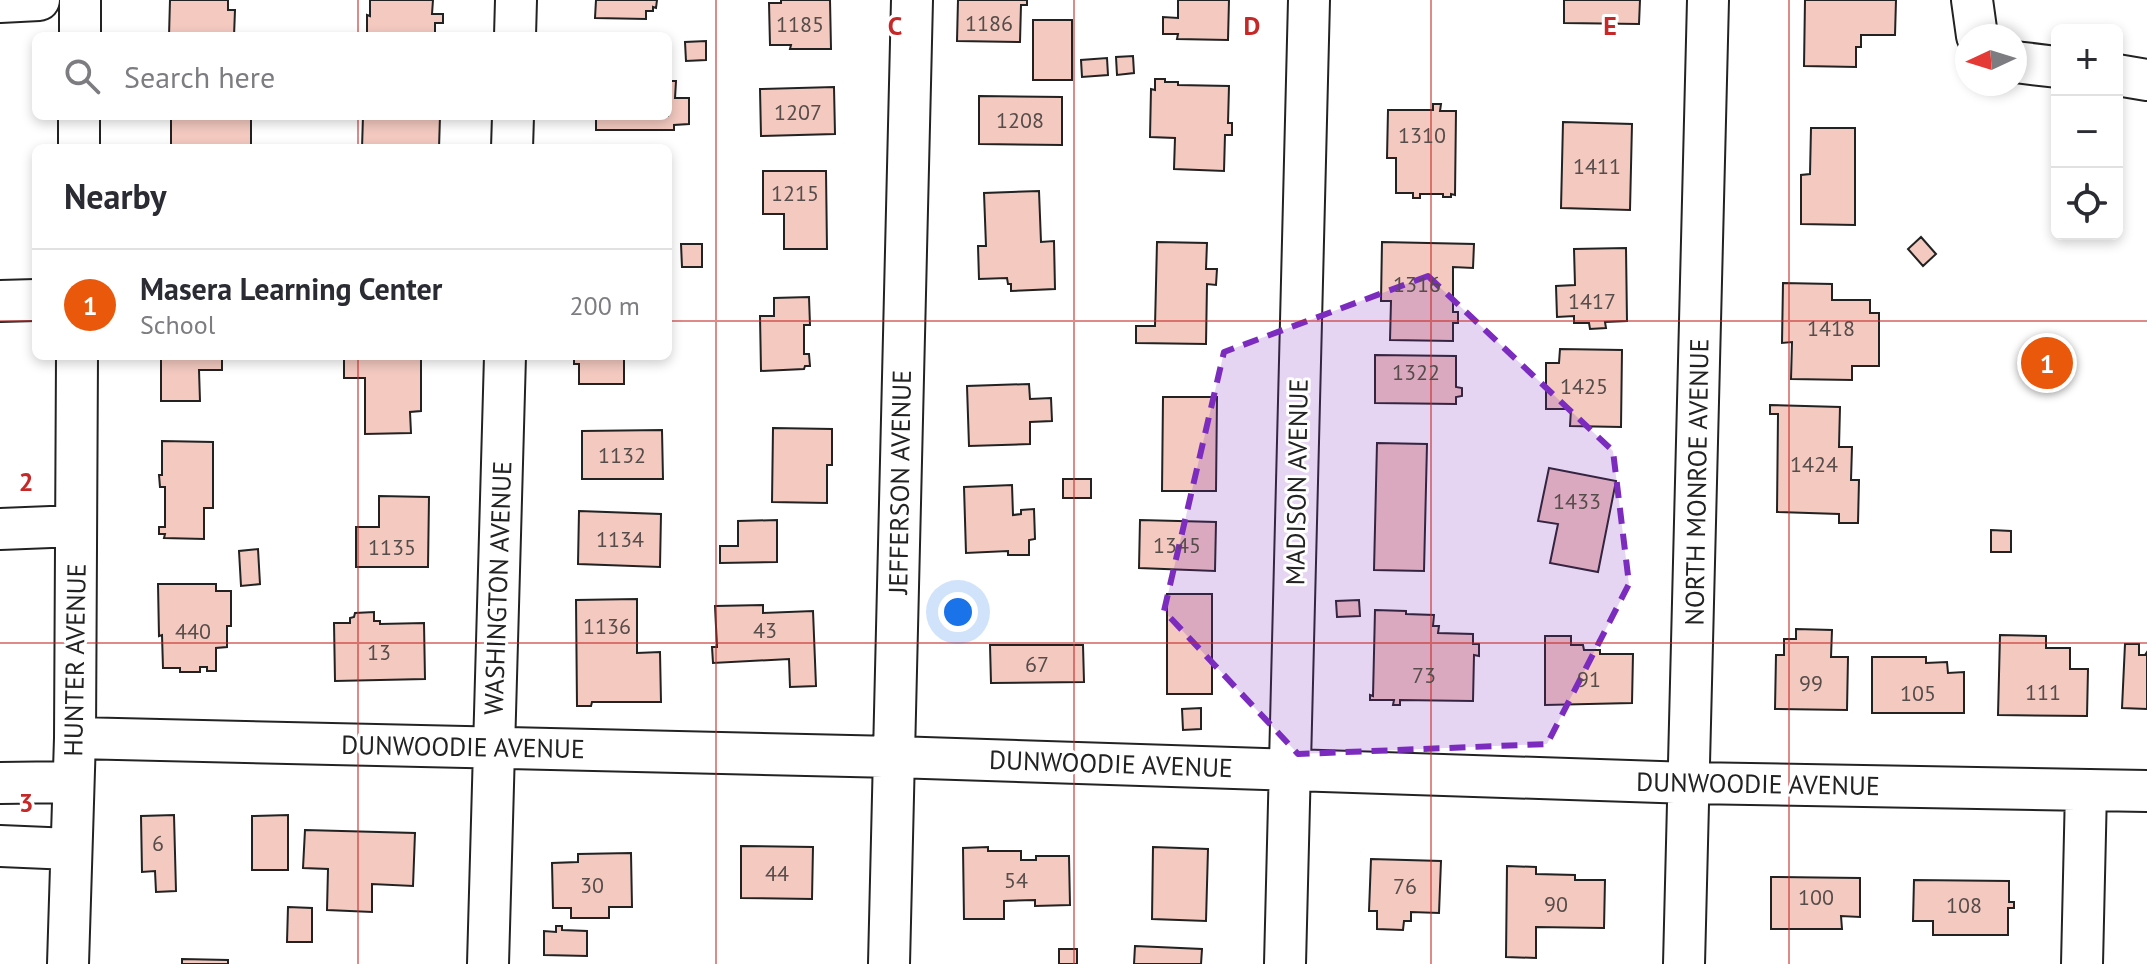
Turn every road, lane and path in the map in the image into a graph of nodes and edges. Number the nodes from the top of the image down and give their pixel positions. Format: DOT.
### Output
graph roads {
  1 [pos="39,0"];
  2 [pos="80,0"];
  3 [pos="516,0"];
  4 [pos="912,0"];
  5 [pos="1309,0"];
  6 [pos="1708,0"];
  7 [pos="1972,0"];
  8 [pos="0,2"];
  9 [pos="1975,24"];
  10 [pos="80,32"];
  11 [pos="515,32"];
  12 [pos="2027,63"];
  13 [pos="2051,66"];
  14 [pos="2123,76"];
  15 [pos="2147,80"];
  16 [pos="79,120"];
  17 [pos="513,120"];
  18 [pos="79,144"];
  19 [pos="512,144"];
  20 [pos="32,300"];
  21 [pos="0,301"];
  22 [pos="77,360"];
  23 [pos="505,360"];
  24 [pos="76,526"];
  25 [pos="0,529"];
  26 [pos="75,738"];
  27 [pos="493,747"];
  28 [pos="894,757"];
  29 [pos="1289,770"];
  30 [pos="73,782"];
  31 [pos="0,783"];
  32 [pos="1690,783"];
  33 [pos="2086,790"];
  34 [pos="2147,791"];
  35 [pos="0,846"];
  36 [pos="71,849"];
  37 [pos="68,964"];
  38 [pos="488,964"];
  39 [pos="889,964"];
  40 [pos="1285,964"];
  41 [pos="1684,964"];
  42 [pos="2082,964"];
  1 -- 8 [label="street"];
  2 -- 10 [label="street"];
  3 -- 11 [label="street"];
  4 -- 28 [label="street, JEFFERSON AVENUE"];
  5 -- 29 [label="street, MADISON AVENUE"];
  6 -- 32 [label="street, NORTH MONROE AVENUE"];
  7 -- 9 [label="street"];
  12 -- 13 [label="street"];
  14 -- 15 [label="street"];
  16 -- 18 [label="street"];
  17 -- 19 [label="street"];
  20 -- 21 [label="street"];
  22 -- 24 [label="street, HUNTER AVENUE"];
  23 -- 27 [label="street, WASHINGTON AVENUE"];
  24 -- 25 [label="street"];
  24 -- 26 [label="street, HUNTER AVENUE"];
  26 -- 27 [label="street, DUNWOODIE AVENUE"];
  26 -- 30 [label="street, HUNTER AVENUE"];
  27 -- 28 [label="street, DUNWOODIE AVENUE"];
  27 -- 38 [label="street, WASHINGTON AVENUE"];
  28 -- 29 [label="street, DUNWOODIE AVENUE"];
  28 -- 39 [label="street, JEFFERSON AVENUE"];
  29 -- 32 [label="street, DUNWOODIE AVENUE"];
  29 -- 40 [label="street, MADISON AVENUE"];
  30 -- 31 [label="street"];
  30 -- 36 [label="street, HUNTER AVENUE"];
  32 -- 33 [label="street, DUNWOODIE AVENUE"];
  32 -- 41 [label="street, NORTH MONROE AVENUE"];
  33 -- 34 [label="street, DUNWOODIE AVENUE"];
  33 -- 42 [label="street"];
  35 -- 36 [label="street"];
  36 -- 37 [label="street, HUNTER AVENUE"];
}
